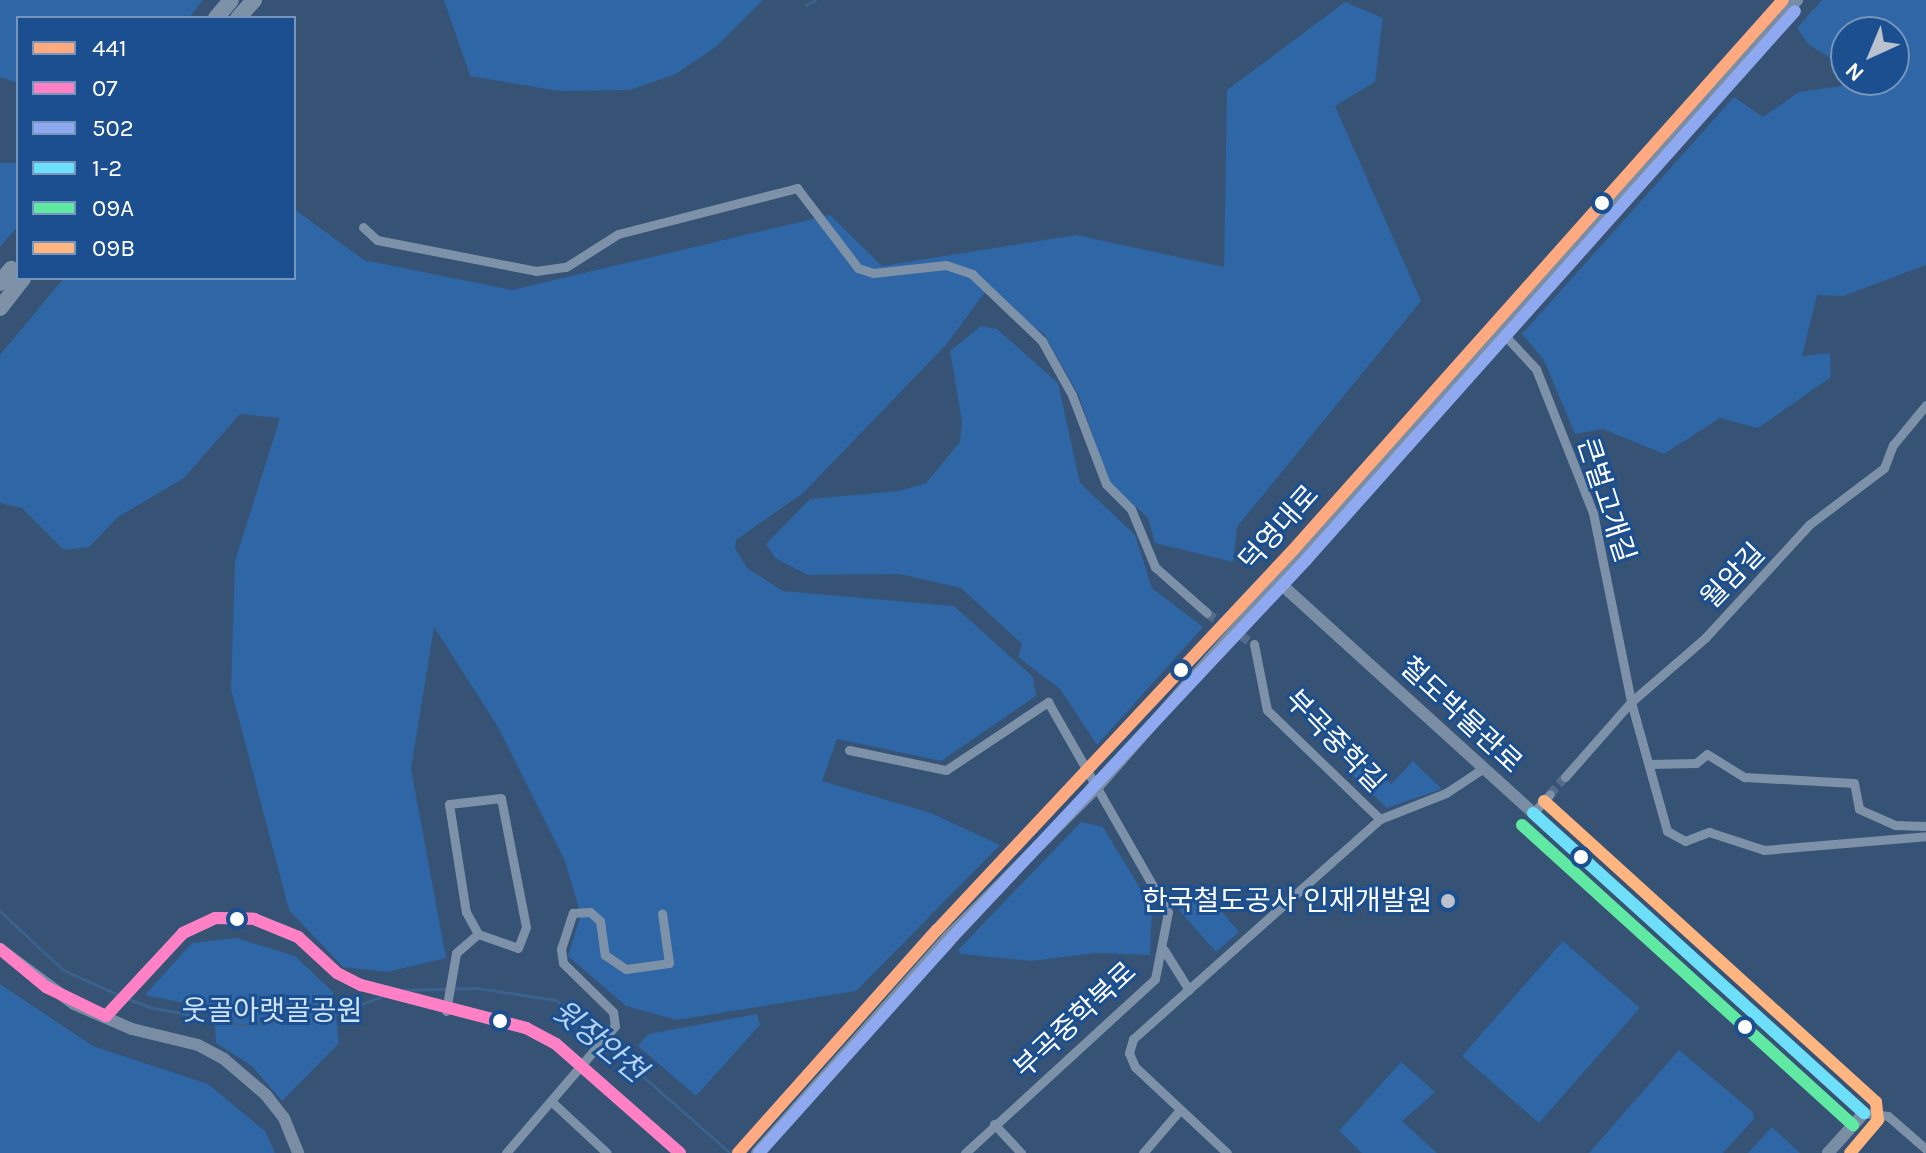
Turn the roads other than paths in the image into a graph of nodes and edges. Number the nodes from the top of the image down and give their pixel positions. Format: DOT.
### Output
graph roads {
  1 [pos="231,0"];
  2 [pos="254,0"];
  3 [pos="1783,0"];
  4 [pos="1797,0"];
  5 [pos="218,16"];
  6 [pos="240,16"];
  7 [pos="363,227"];
  8 [pos="16,276"];
  9 [pos="0,308"];
  10 [pos="1496,326"];
  11 [pos="1926,405"];
  12 [pos="1274,578"];
  13 [pos="1207,613"];
  14 [pos="1254,644"];
  15 [pos="1631,702"];
  16 [pos="849,750"];
  17 [pos="1649,764"];
  18 [pos="1482,769"];
  19 [pos="1089,772"];
  20 [pos="1565,777"];
  21 [pos="1098,786"];
  22 [pos="1550,794"];
  23 [pos="1533,813"];
  24 [pos="1380,819"];
  25 [pos="1926,826"];
  26 [pos="1926,836"];
  27 [pos="662,913"];
  28 [pos="478,934"];
  29 [pos="0,949"];
  30 [pos="1164,950"];
  31 [pos="1189,990"];
  32 [pos="446,1011"];
  33 [pos="109,1012"];
  34 [pos="580,1067"];
  35 [pos="551,1101"];
  36 [pos="1179,1111"];
  37 [pos="1864,1113"];
  38 [pos="994,1124"];
  39 [pos="1926,1149"];
  40 [pos="738,1152"];
  41 [pos="298,1153"];
  42 [pos="506,1153"];
  43 [pos="607,1153"];
  44 [pos="680,1153"];
  45 [pos="757,1153"];
  46 [pos="965,1153"];
  47 [pos="1021,1153"];
  48 [pos="1143,1153"];
  49 [pos="1227,1153"];
  50 [pos="1828,1153"];
  1 -- 5 [label="highway"];
  2 -- 6 [label="highway"];
  3 -- 10 [label="street, 덕영대로"];
  4 -- 10 [label="street, 덕영대로"];
  7 -- 13 [label="street"];
  8 -- 9 [label="highway"];
  10 -- 12 [label="street, 덕영대로"];
  10 -- 15 [label="street, 큰벌고개길"];
  11 -- 15 [label="street, 월암길"];
  12 -- 18 [label="street, 철도박물관로"];
  12 -- 19 [label="street, 덕영대로"];
  12 -- 21 [label="street, 덕영대로"];
  14 -- 24 [label="street, 부곡중학길"];
  15 -- 17 [label="street, 큰벌고개길"];
  15 -- 20 [label="street, 월암길"];
  16 -- 19 [label="street, 부곡중학북로"];
  17 -- 25 [label="street"];
  17 -- 26 [label="street, 큰벌고개길"];
  18 -- 23 [label="street, 철도박물관로"];
  18 -- 24 [label="street, 부곡중학길"];
  19 -- 21 [label="street, 부곡중학북로"];
  19 -- 40 [label="street, 덕영대로"];
  21 -- 30 [label="street, 부곡중학북로"];
  21 -- 45 [label="street, 덕영대로"];
  22 -- 23 [label="street"];
  23 -- 37 [label="street, 철도박물관로"];
  24 -- 31 [label="street, 부곡중학길"];
  27 -- 34 [label="street"];
  28 -- 28 [label="street"];
  28 -- 32 [label="street"];
  29 -- 33 [label="street"];
  30 -- 31 [label="street"];
  30 -- 38 [label="street, 부곡중학북로"];
  31 -- 36 [label="street, 부곡중학길"];
  32 -- 33 [label="street"];
  32 -- 34 [label="street"];
  33 -- 41 [label="street"];
  34 -- 35 [label="street"];
  34 -- 44 [label="street"];
  35 -- 42 [label="street"];
  35 -- 43 [label="street"];
  36 -- 48 [label="street"];
  36 -- 49 [label="street, 부곡중학길"];
  37 -- 39 [label="street"];
  37 -- 50 [label="street"];
  38 -- 46 [label="street, 부곡중학북로"];
  38 -- 47 [label="street"];
}
